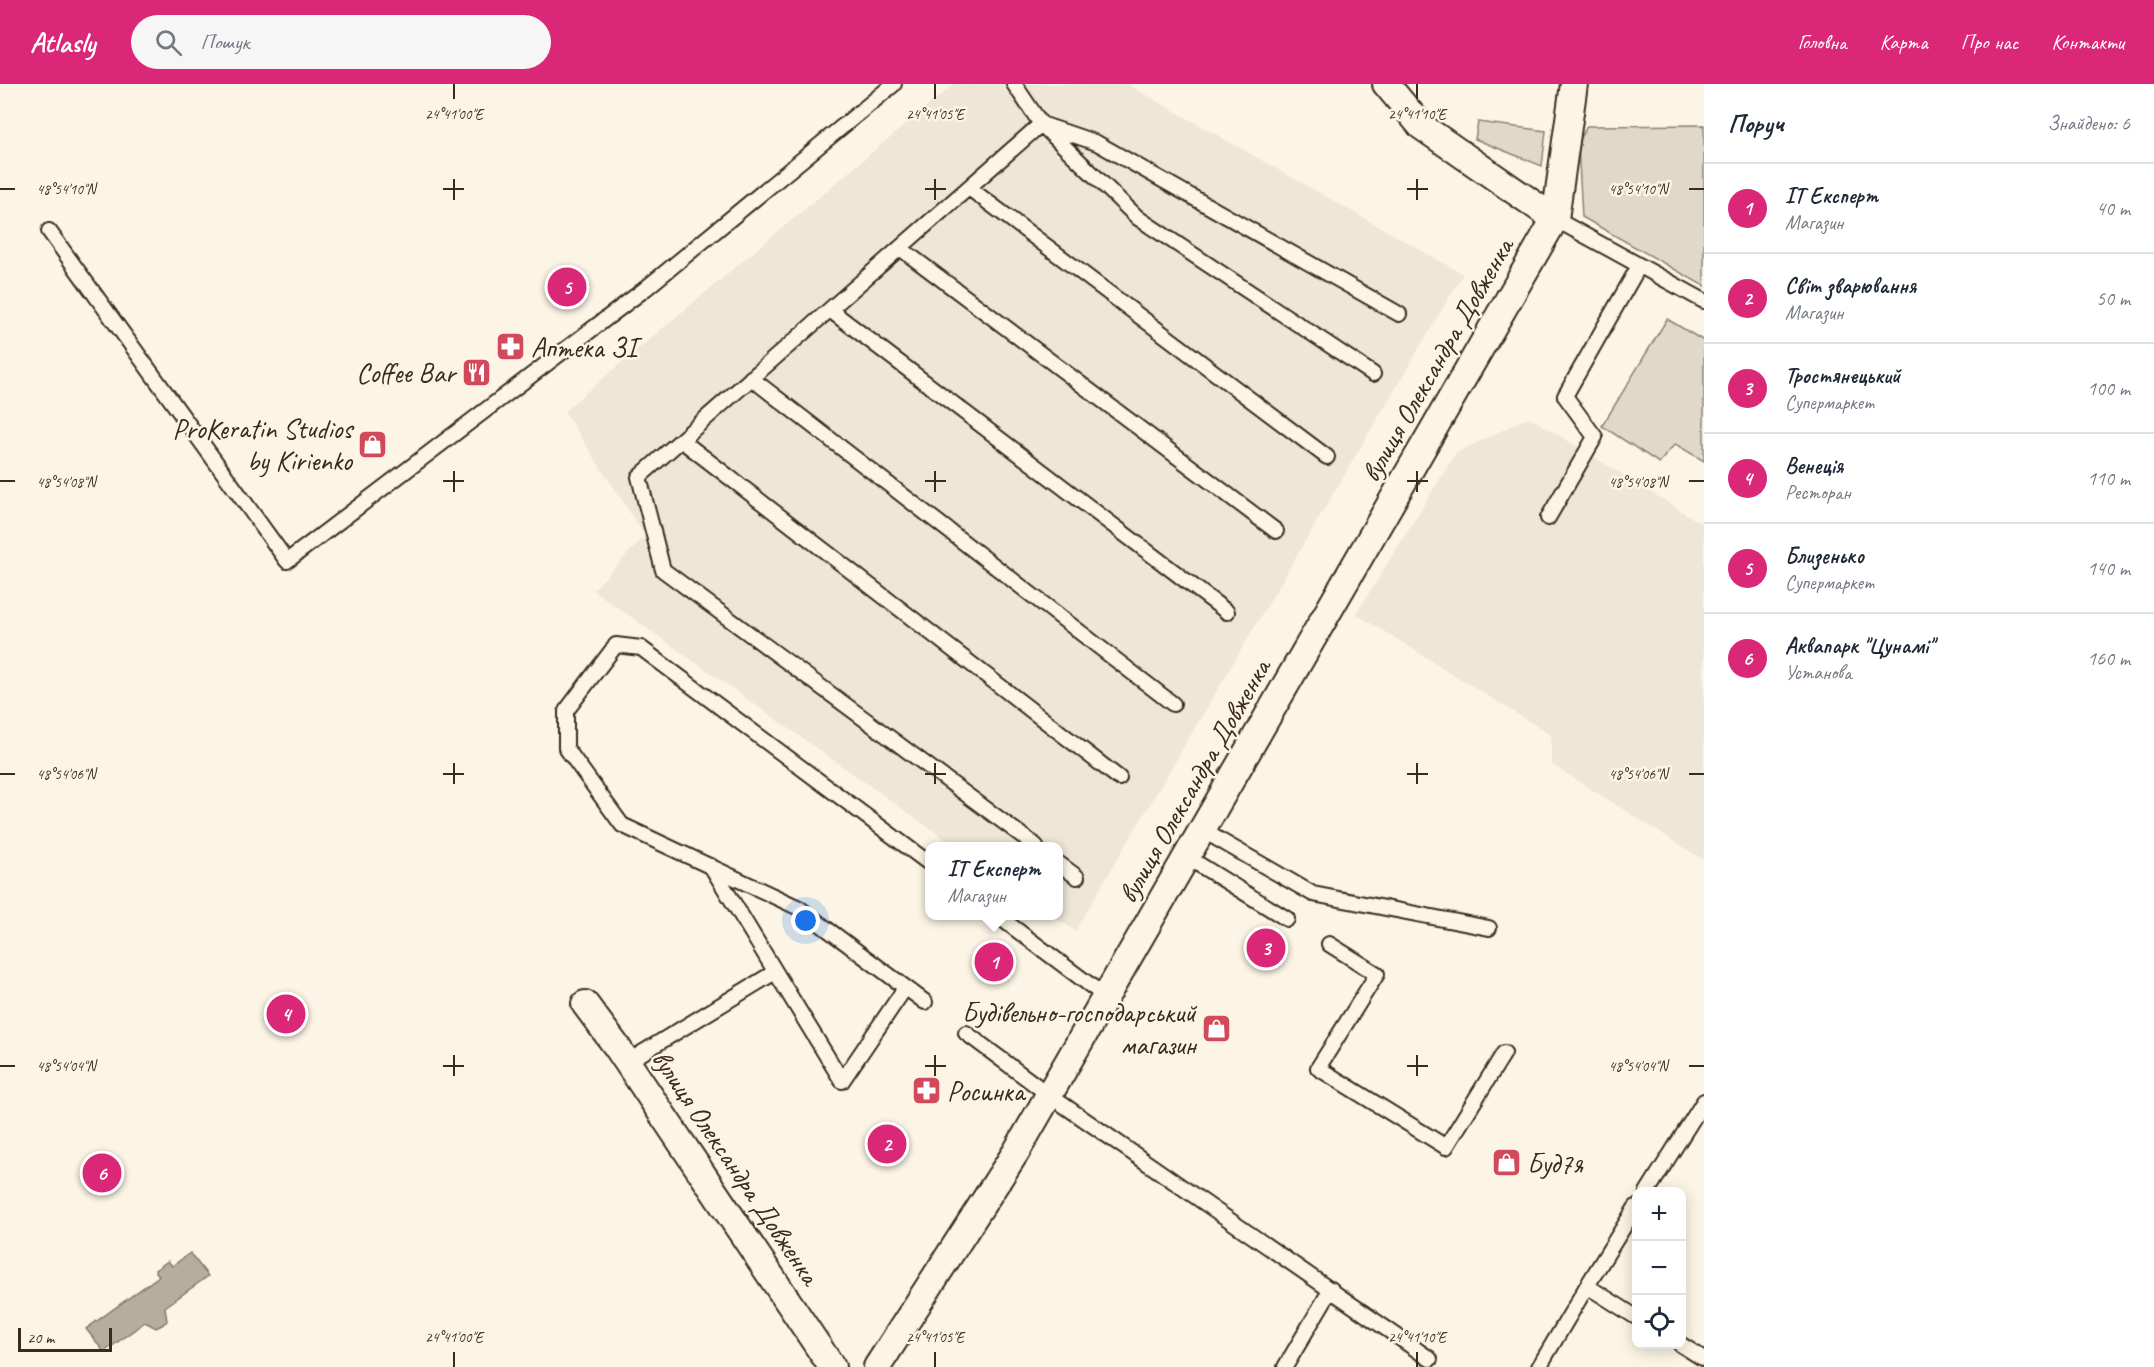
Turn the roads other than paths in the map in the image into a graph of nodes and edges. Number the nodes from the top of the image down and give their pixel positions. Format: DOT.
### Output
graph roads {
  1 [pos="1014,84"];
  2 [pos="1386,84"];
  3 [pos="1574,84"];
  4 [pos="890,85"];
  5 [pos="1041,124"];
  6 [pos="969,188"];
  7 [pos="1555,219"];
  8 [pos="49,231"];
  9 [pos="900,248"];
  10 [pos="1639,266"];
  11 [pos="1704,301"];
  12 [pos="830,310"];
  13 [pos="1399,314"];
  14 [pos="1373,374"];
  15 [pos="752,378"];
  16 [pos="681,440"];
  17 [pos="1327,457"];
  18 [pos="1548,518"];
  19 [pos="1276,531"];
  20 [pos="1227,612"];
  21 [pos="1173,704"];
  22 [pos="1119,778"];
  23 [pos="1202,830"];
  24 [pos="1031,842"];
  25 [pos="1187,857"];
  26 [pos="925,860"];
  27 [pos="711,866"];
  28 [pos="1063,866"];
  29 [pos="1077,877"];
  30 [pos="1287,919"];
  31 [pos="1005,920"];
  32 [pos="1489,928"];
  33 [pos="1329,945"];
  34 [pos="775,972"];
  35 [pos="905,988"];
  36 [pos="1106,997"];
  37 [pos="925,1002"];
  38 [pos="585,1005"];
  39 [pos="966,1033"];
  40 [pos="1504,1053"];
  41 [pos="627,1062"];
  42 [pos="1049,1095"];
  43 [pos="1704,1101"];
  44 [pos="1650,1187"];
  45 [pos="1632,1214"];
  46 [pos="1587,1286"];
  47 [pos="1331,1289"];
  48 [pos="1632,1314"];
  49 [pos="1686,1348"];
  50 [pos="1430,1359"];
  51 [pos="1704,1359"];
  52 [pos="832,1367"];
  53 [pos="877,1367"];
  54 [pos="1285,1367"];
  55 [pos="1539,1367"];
  1 -- 5 [label="lane"];
  2 -- 7 [label="street"];
  3 -- 7 [label="street"];
  4 -- 8 [label="lane"];
  5 -- 6 [label="lane"];
  5 -- 13 [label="lane"];
  5 -- 14 [label="lane"];
  6 -- 9 [label="lane"];
  6 -- 17 [label="lane"];
  7 -- 10 [label="lane"];
  7 -- 23 [label="street, вулиця Олександра Довженка"];
  9 -- 12 [label="lane"];
  9 -- 19 [label="lane"];
  10 -- 11 [label="lane"];
  10 -- 18 [label="lane"];
  12 -- 15 [label="lane"];
  12 -- 20 [label="lane"];
  15 -- 16 [label="lane"];
  15 -- 21 [label="lane"];
  16 -- 22 [label="lane"];
  16 -- 24 [label="lane"];
  23 -- 25 [label="street, вулиця Олександра Довженка"];
  23 -- 32 [label="lane"];
  25 -- 30 [label="lane"];
  25 -- 36 [label="street, вулиця Олександра Довженка"];
  26 -- 27 [label="lane"];
  27 -- 34 [label="lane"];
  27 -- 35 [label="lane"];
  28 -- 29 [label="lane"];
  31 -- 36 [label="lane"];
  33 -- 40 [label="lane"];
  34 -- 35 [label="lane"];
  34 -- 41 [label="lane"];
  35 -- 37 [label="lane"];
  36 -- 42 [label="street, вулиця Олександра Довженка"];
  38 -- 41 [label="street, вулиця Олександра Довженка"];
  39 -- 42 [label="lane"];
  41 -- 52 [label="street, вулиця Олександра Довженка"];
  42 -- 47 [label="lane"];
  42 -- 53 [label="street, вулиця Олександра Довженка"];
  43 -- 44 [label="lane"];
  45 -- 46 [label="lane"];
  46 -- 48 [label="lane"];
  46 -- 55 [label="lane"];
  47 -- 50 [label="lane"];
  47 -- 54 [label="lane"];
  49 -- 51 [label="lane"];
}
